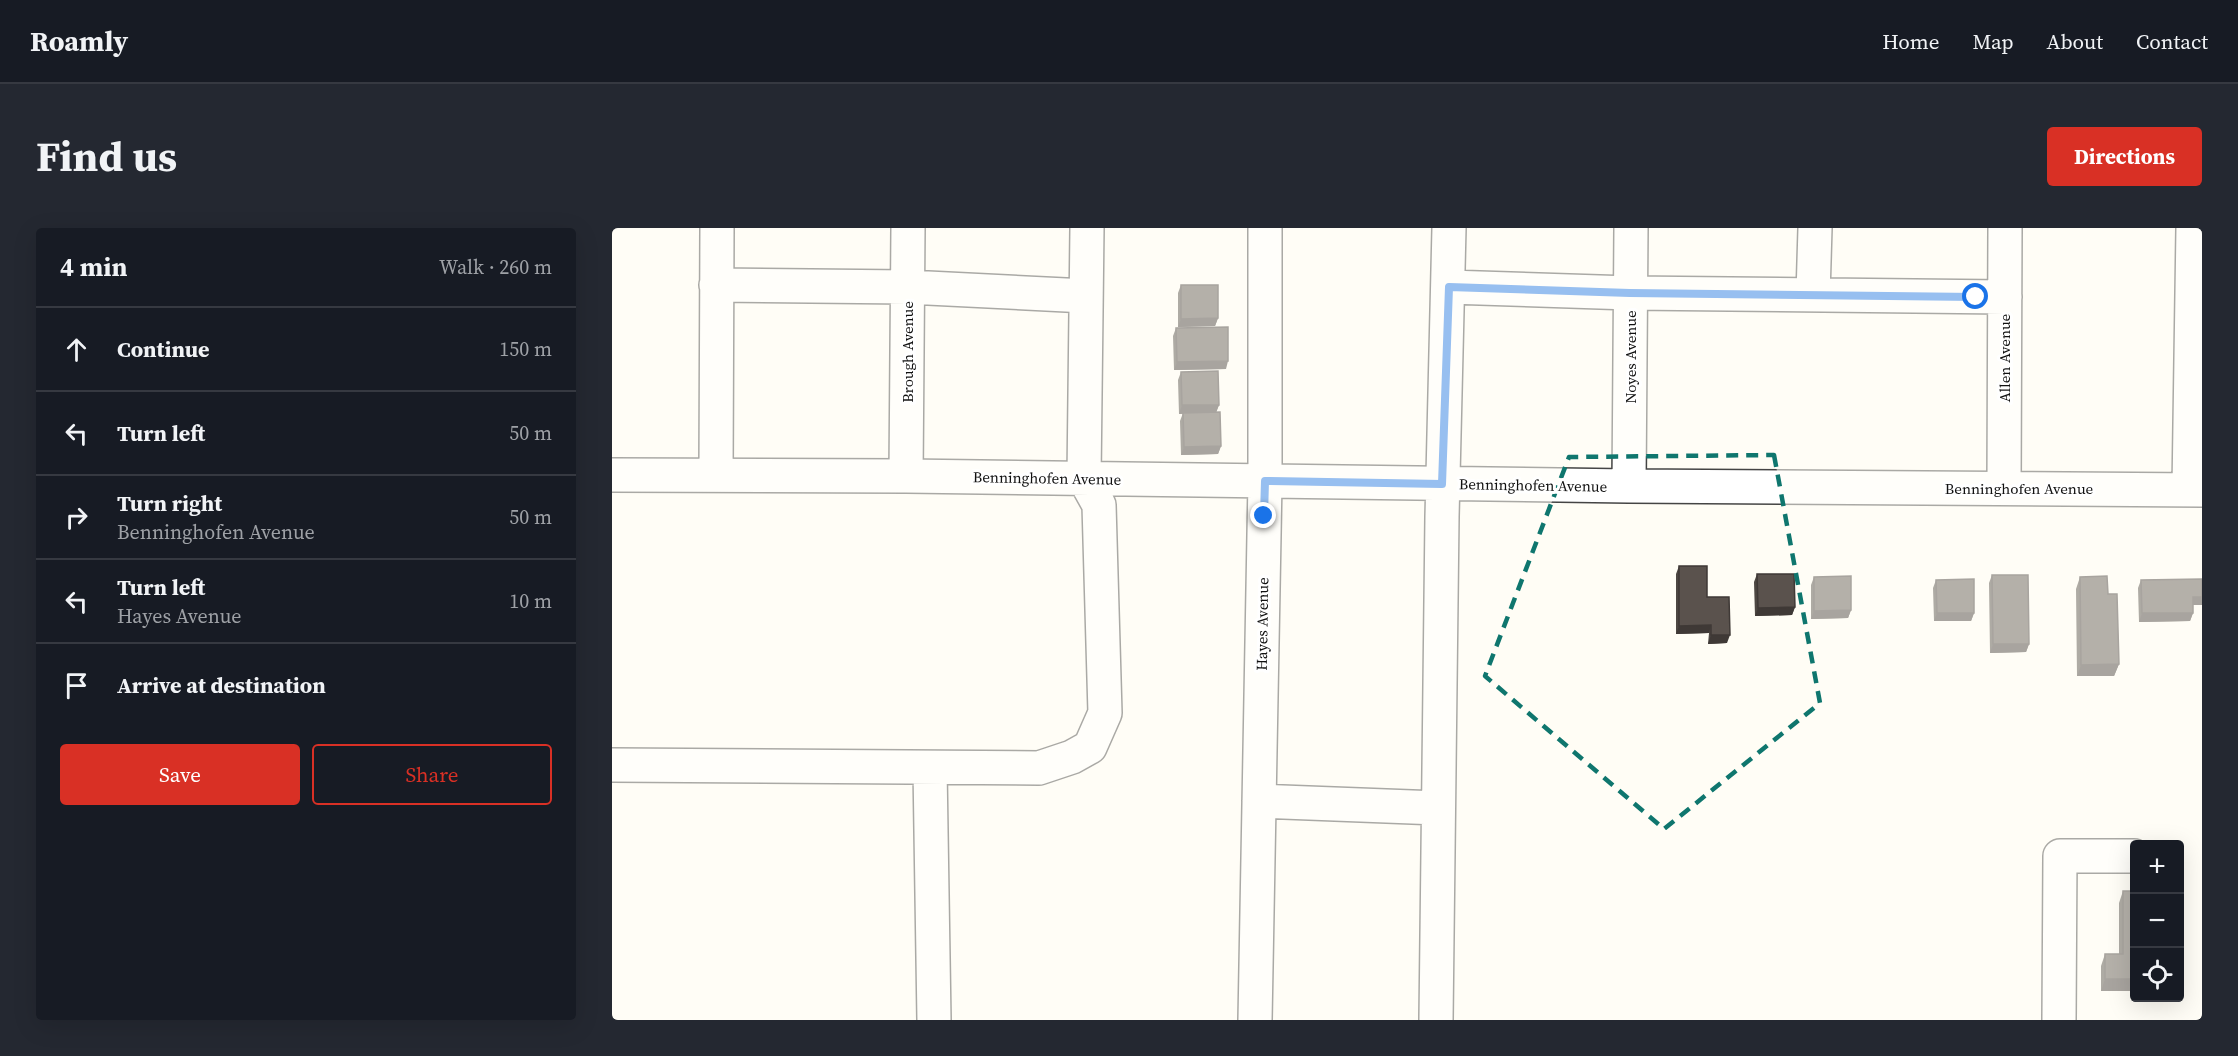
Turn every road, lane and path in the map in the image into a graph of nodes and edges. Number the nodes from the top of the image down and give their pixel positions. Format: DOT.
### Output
graph roads {
  1 [pos="717,228"];
  2 [pos="908,228"];
  3 [pos="1087,228"];
  4 [pos="1265,228"];
  5 [pos="1449,228"];
  6 [pos="1631,228"];
  7 [pos="1815,228"];
  8 [pos="2005,228"];
  9 [pos="2193,228"];
  10 [pos="716,285"];
  11 [pos="908,287"];
  12 [pos="1449,287"];
  13 [pos="1630,293"];
  14 [pos="1813,295"];
  15 [pos="1086,296"];
  16 [pos="2005,297"];
  17 [pos="612,475"];
  18 [pos="716,475"];
  19 [pos="906,476"];
  20 [pos="1084,478"];
  21 [pos="1265,481"];
  22 [pos="1442,484"];
  23 [pos="1629,486"];
  24 [pos="2004,488"];
  25 [pos="2196,490"];
  26 [pos="612,765"];
  27 [pos="930,768"];
  28 [pos="1259,801"];
  29 [pos="1438,808"];
  30 [pos="2130,856"];
  31 [pos="934,1020"];
  32 [pos="1255,1020"];
  33 [pos="1436,1020"];
  34 [pos="2059,1020"];
  1 -- 10 [label="street"];
  2 -- 11 [label="street, Brough Avenue"];
  3 -- 15 [label="street"];
  4 -- 21 [label="street, Hayes Avenue"];
  5 -- 12 [label="street"];
  6 -- 13 [label="street, Noyes Avenue"];
  7 -- 14 [label="street"];
  8 -- 16 [label="street, Allen Avenue"];
  9 -- 25 [label="street"];
  10 -- 11 [label="street"];
  10 -- 18 [label="street"];
  11 -- 15 [label="street"];
  11 -- 19 [label="street, Brough Avenue"];
  12 -- 13 [label="street"];
  12 -- 22 [label="street"];
  13 -- 14 [label="street"];
  13 -- 23 [label="street, Noyes Avenue"];
  14 -- 16 [label="street"];
  15 -- 20 [label="street"];
  16 -- 24 [label="street, Allen Avenue"];
  17 -- 18 [label="street, Benninghofen Avenue"];
  18 -- 19 [label="street, Benninghofen Avenue"];
  19 -- 20 [label="street, Benninghofen Avenue"];
  20 -- 21 [label="street, Benninghofen Avenue"];
  20 -- 27 [label="street"];
  21 -- 22 [label="street, Benninghofen Avenue"];
  21 -- 28 [label="street, Hayes Avenue"];
  22 -- 23 [label="street, Benninghofen Avenue"];
  22 -- 29 [label="street"];
  23 -- 24 [label="street, Benninghofen Avenue"];
  24 -- 25 [label="street, Benninghofen Avenue"];
  26 -- 27 [label="street"];
  27 -- 31 [label="street"];
  28 -- 29 [label="street"];
  28 -- 32 [label="street, Hayes Avenue"];
  29 -- 33 [label="street"];
  30 -- 34 [label="street"];
}
